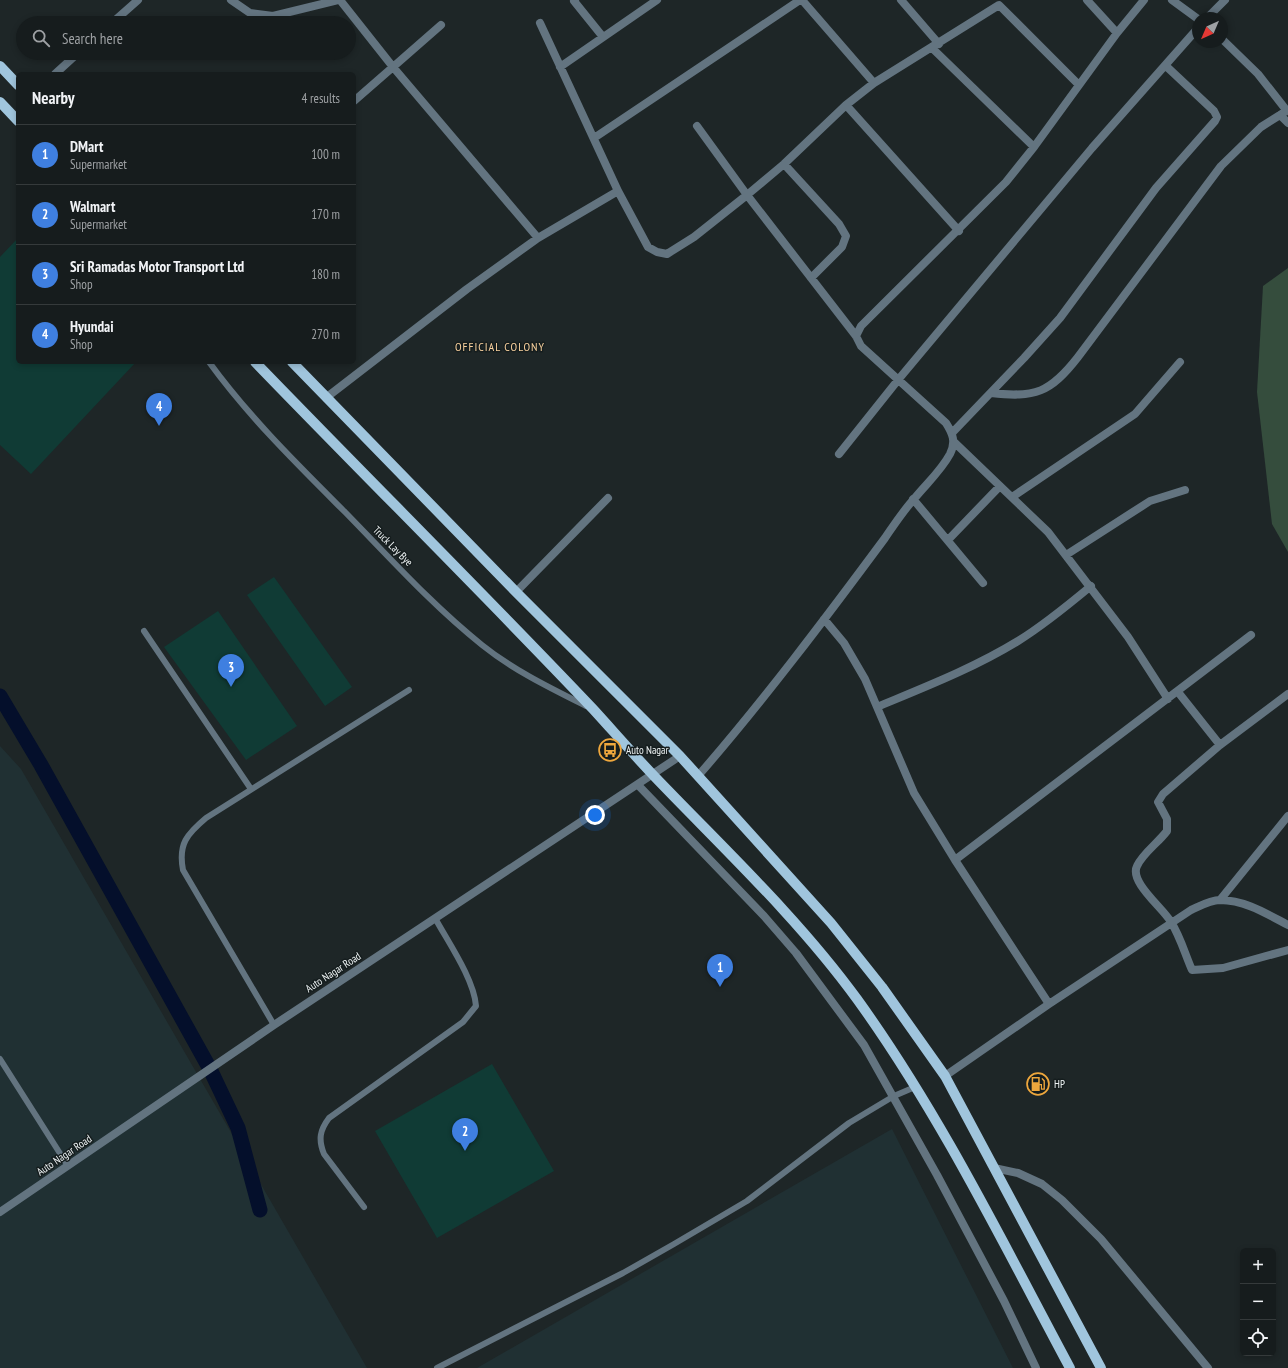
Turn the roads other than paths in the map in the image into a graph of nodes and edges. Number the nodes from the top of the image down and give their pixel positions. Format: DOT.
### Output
graph roads {
  1 [pos="138,0"];
  2 [pos="231,0"];
  3 [pos="339,0"];
  4 [pos="575,0"];
  5 [pos="657,0"];
  6 [pos="801,0"];
  7 [pos="900,0"];
  8 [pos="1087,0"];
  9 [pos="1144,0"];
  10 [pos="1172,0"];
  11 [pos="1225,0"];
  12 [pos="997,2"];
  13 [pos="1213,12"];
  14 [pos="1192,15"];
  15 [pos="120,16"];
  16 [pos="352,16"];
  17 [pos="356,21"];
  18 [pos="540,23"];
  19 [pos="441,25"];
  20 [pos="1117,33"];
  21 [pos="1192,35"];
  22 [pos="603,37"];
  23 [pos="1228,45"];
  24 [pos="936,46"];
  25 [pos="70,60"];
  26 [pos="0,66"];
  27 [pos="1166,66"];
  28 [pos="393,67"];
  29 [pos="560,67"];
  30 [pos="57,72"];
  31 [pos="16,82"];
  32 [pos="874,82"];
  33 [pos="1078,84"];
  34 [pos="356,99"];
  35 [pos="0,102"];
  36 [pos="846,105"];
  37 [pos="1288,110"];
  38 [pos="1280,115"];
  39 [pos="16,118"];
  40 [pos="1288,123"];
  41 [pos="697,126"];
  42 [pos="594,138"];
  43 [pos="1034,147"];
  44 [pos="784,164"];
  45 [pos="618,191"];
  46 [pos="748,195"];
  47 [pos="959,231"];
  48 [pos="538,238"];
  49 [pos="811,278"];
  50 [pos="856,336"];
  51 [pos="1180,362"];
  52 [pos="209,364"];
  53 [pos="257,364"];
  54 [pos="294,364"];
  55 [pos="898,380"];
  56 [pos="991,393"];
  57 [pos="327,397"];
  58 [pos="952,433"];
  59 [pos="954,442"];
  60 [pos="839,454"];
  61 [pos="1000,486"];
  62 [pos="1185,490"];
  63 [pos="1012,497"];
  64 [pos="608,498"];
  65 [pos="913,499"];
  66 [pos="948,540"];
  67 [pos="1066,555"];
  68 [pos="983,583"];
  69 [pos="1091,586"];
  70 [pos="516,592"];
  71 [pos="824,619"];
  72 [pos="144,631"];
  73 [pos="1251,635"];
  74 [pos="409,690"];
  75 [pos="1178,692"];
  76 [pos="1288,694"];
  77 [pos="1168,699"];
  78 [pos="877,707"];
  79 [pos="593,709"];
  80 [pos="1220,745"];
  81 [pos="680,756"];
  82 [pos="652,774"];
  83 [pos="698,776"];
  84 [pos="638,785"];
  85 [pos="251,789"];
  86 [pos="1288,816"];
  87 [pos="955,860"];
  88 [pos="1220,900"];
  89 [pos="435,918"];
  90 [pos="1171,921"];
  91 [pos="1288,925"];
  92 [pos="1288,950"];
  93 [pos="1049,1004"];
  94 [pos="274,1025"];
  95 [pos="0,1059"];
  96 [pos="945,1076"];
  97 [pos="915,1087"];
  98 [pos="894,1096"];
  99 [pos="68,1166"];
  100 [pos="994,1168"];
  101 [pos="364,1207"];
  102 [pos="0,1212"];
  103 [pos="437,1368"];
  104 [pos="1036,1368"];
  105 [pos="1070,1368"];
  106 [pos="1101,1368"];
  107 [pos="1208,1368"];
  1 -- 15 [label="street"];
  2 -- 3 [label="street"];
  3 -- 16 [label="street"];
  4 -- 22 [label="street"];
  5 -- 22 [label="street"];
  6 -- 32 [label="street"];
  6 -- 42 [label="street"];
  7 -- 24 [label="street"];
  8 -- 20 [label="street"];
  9 -- 20 [label="street"];
  10 -- 14 [label="street"];
  11 -- 13 [label="street"];
  12 -- 24 [label="street"];
  12 -- 33 [label="street"];
  17 -- 28 [label="street"];
  18 -- 29 [label="street"];
  19 -- 28 [label="street"];
  20 -- 33 [label="street"];
  21 -- 27 [label="street"];
  22 -- 29 [label="street"];
  23 -- 37 [label="street"];
  24 -- 32 [label="street"];
  24 -- 43 [label="street"];
  25 -- 30 [label="street"];
  26 -- 31 [label="main road"];
  27 -- 55 [label="street"];
  27 -- 56 [label="street"];
  28 -- 34 [label="street"];
  28 -- 48 [label="street"];
  29 -- 42 [label="street"];
  32 -- 36 [label="street"];
  33 -- 43 [label="street"];
  35 -- 39 [label="main road"];
  36 -- 44 [label="street"];
  36 -- 47 [label="street"];
  37 -- 38 [label="street"];
  38 -- 40 [label="street"];
  38 -- 56 [label="street"];
  41 -- 46 [label="street"];
  42 -- 45 [label="street"];
  43 -- 47 [label="street"];
  44 -- 46 [label="street"];
  44 -- 49 [label="street"];
  45 -- 46 [label="street"];
  45 -- 48 [label="street"];
  46 -- 49 [label="street"];
  47 -- 50 [label="street"];
  48 -- 57 [label="street"];
  49 -- 50 [label="street"];
  50 -- 55 [label="street"];
  51 -- 63 [label="street"];
  52 -- 79 [label="lane, Truck Lay Bye"];
  53 -- 79 [label="main road"];
  54 -- 57 [label="main road"];
  55 -- 58 [label="street"];
  55 -- 60 [label="street"];
  56 -- 58 [label="street"];
  57 -- 70 [label="main road"];
  58 -- 59 [label="street"];
  59 -- 61 [label="street"];
  59 -- 65 [label="street"];
  61 -- 63 [label="street"];
  61 -- 66 [label="street"];
  62 -- 67 [label="street"];
  63 -- 67 [label="street"];
  64 -- 70 [label="street"];
  65 -- 66 [label="street"];
  65 -- 71 [label="street"];
  66 -- 68 [label="street"];
  67 -- 69 [label="street"];
  69 -- 77 [label="street"];
  69 -- 78 [label="street"];
  70 -- 81 [label="main road"];
  71 -- 78 [label="street"];
  71 -- 83 [label="street"];
  72 -- 85 [label="lane"];
  73 -- 75 [label="street"];
  74 -- 85 [label="lane"];
  75 -- 77 [label="street"];
  75 -- 80 [label="street"];
  76 -- 80 [label="street"];
  77 -- 87 [label="street"];
  78 -- 87 [label="street"];
  79 -- 82 [label="main road"];
  80 -- 90 [label="street"];
  81 -- 82 [label="street, Auto Nagar Road"];
  81 -- 83 [label="main road"];
  82 -- 84 [label="street, Auto Nagar Road"];
  82 -- 97 [label="main road"];
  83 -- 96 [label="main road"];
  84 -- 89 [label="street, Auto Nagar Road"];
  84 -- 98 [label="street"];
  85 -- 94 [label="lane"];
  86 -- 88 [label="street"];
  87 -- 93 [label="street"];
  88 -- 90 [label="street"];
  88 -- 91 [label="street"];
  89 -- 94 [label="street, Auto Nagar Road"];
  89 -- 101 [label="lane"];
  90 -- 92 [label="street"];
  90 -- 93 [label="street"];
  93 -- 96 [label="street"];
  94 -- 99 [label="street, Auto Nagar Road"];
  95 -- 99 [label="lane"];
  96 -- 100 [label="main road"];
  97 -- 98 [label="lane"];
  97 -- 105 [label="main road"];
  98 -- 103 [label="lane"];
  98 -- 104 [label="street"];
  99 -- 102 [label="street, Auto Nagar Road"];
  100 -- 106 [label="main road"];
  100 -- 107 [label="street"];
}
